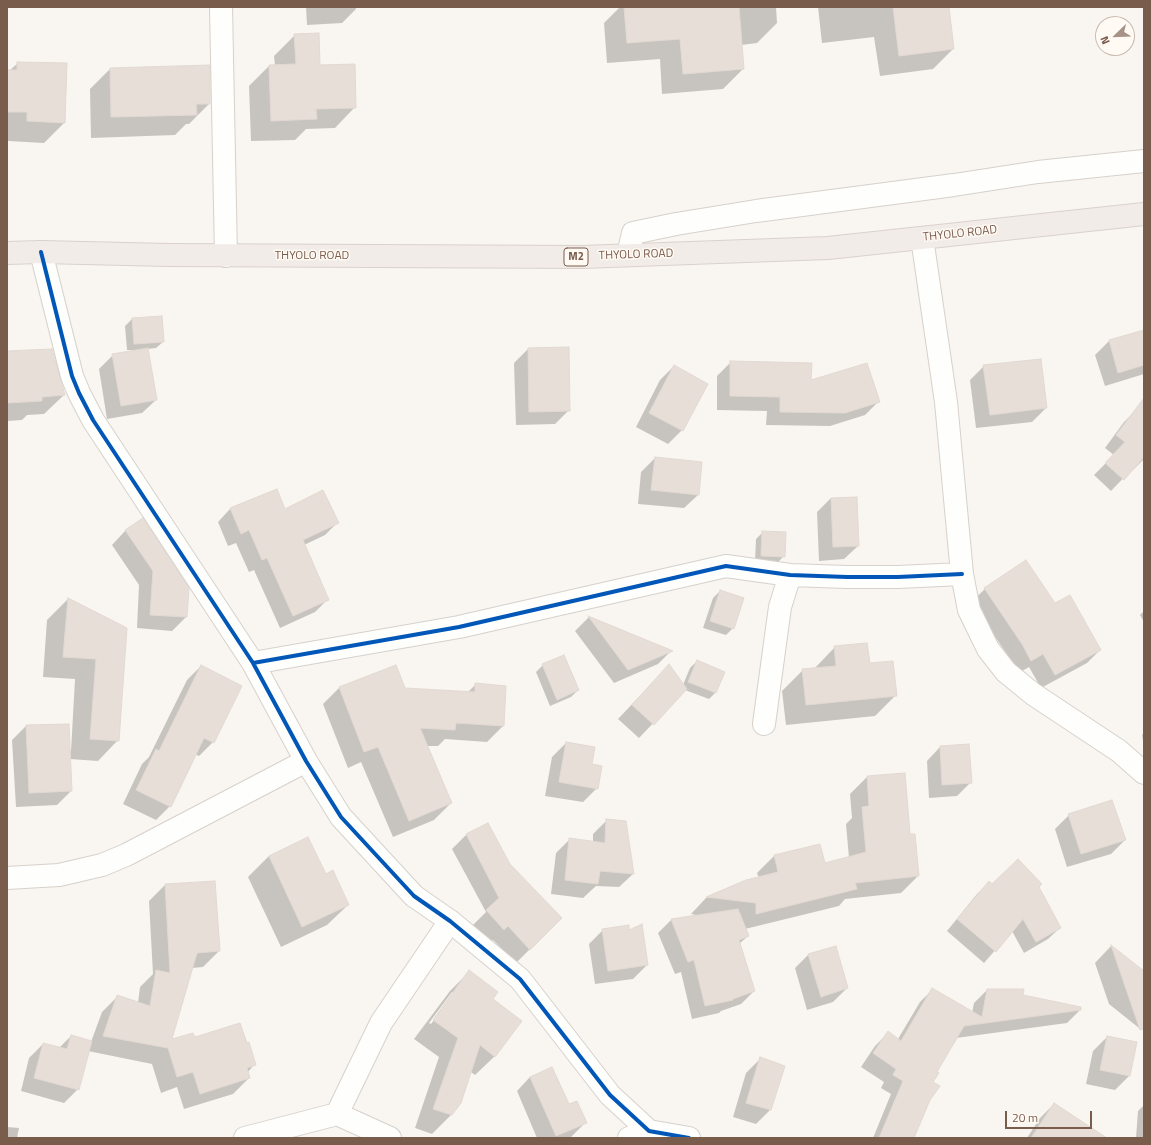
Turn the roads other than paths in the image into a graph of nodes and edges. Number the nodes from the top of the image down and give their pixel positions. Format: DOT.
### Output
graph roads {
  1 [pos="221,7"];
  2 [pos="1144,162"];
  3 [pos="1144,214"];
  4 [pos="922,238"];
  5 [pos="41,252"];
  6 [pos="7,253"];
  7 [pos="628,255"];
  8 [pos="226,256"];
  9 [pos="962,574"];
  10 [pos="790,575"];
  11 [pos="253,663"];
  12 [pos="764,724"];
  13 [pos="306,761"];
  14 [pos="1144,773"];
  15 [pos="7,878"];
  16 [pos="450,921"];
  17 [pos="337,1114"];
  18 [pos="639,1134"];
  19 [pos="245,1138"];
  20 [pos="390,1138"];
  21 [pos="689,1138"];
  1 -- 8 [label="street"];
  2 -- 7 [label="street"];
  3 -- 4 [label="highway, THYOLO ROAD / M2"];
  4 -- 7 [label="highway, THYOLO ROAD / M2"];
  4 -- 9 [label="street"];
  5 -- 6 [label="highway, THYOLO ROAD / M2"];
  5 -- 8 [label="highway, THYOLO ROAD / M2"];
  5 -- 11 [label="street"];
  7 -- 8 [label="highway, THYOLO ROAD / M2"];
  9 -- 10 [label="street"];
  9 -- 14 [label="street"];
  10 -- 11 [label="street"];
  10 -- 12 [label="street"];
  11 -- 13 [label="street"];
  13 -- 15 [label="street"];
  13 -- 16 [label="street"];
  16 -- 17 [label="street"];
  16 -- 18 [label="street"];
  17 -- 19 [label="street"];
  17 -- 20 [label="street"];
  18 -- 21 [label="street"];
}
